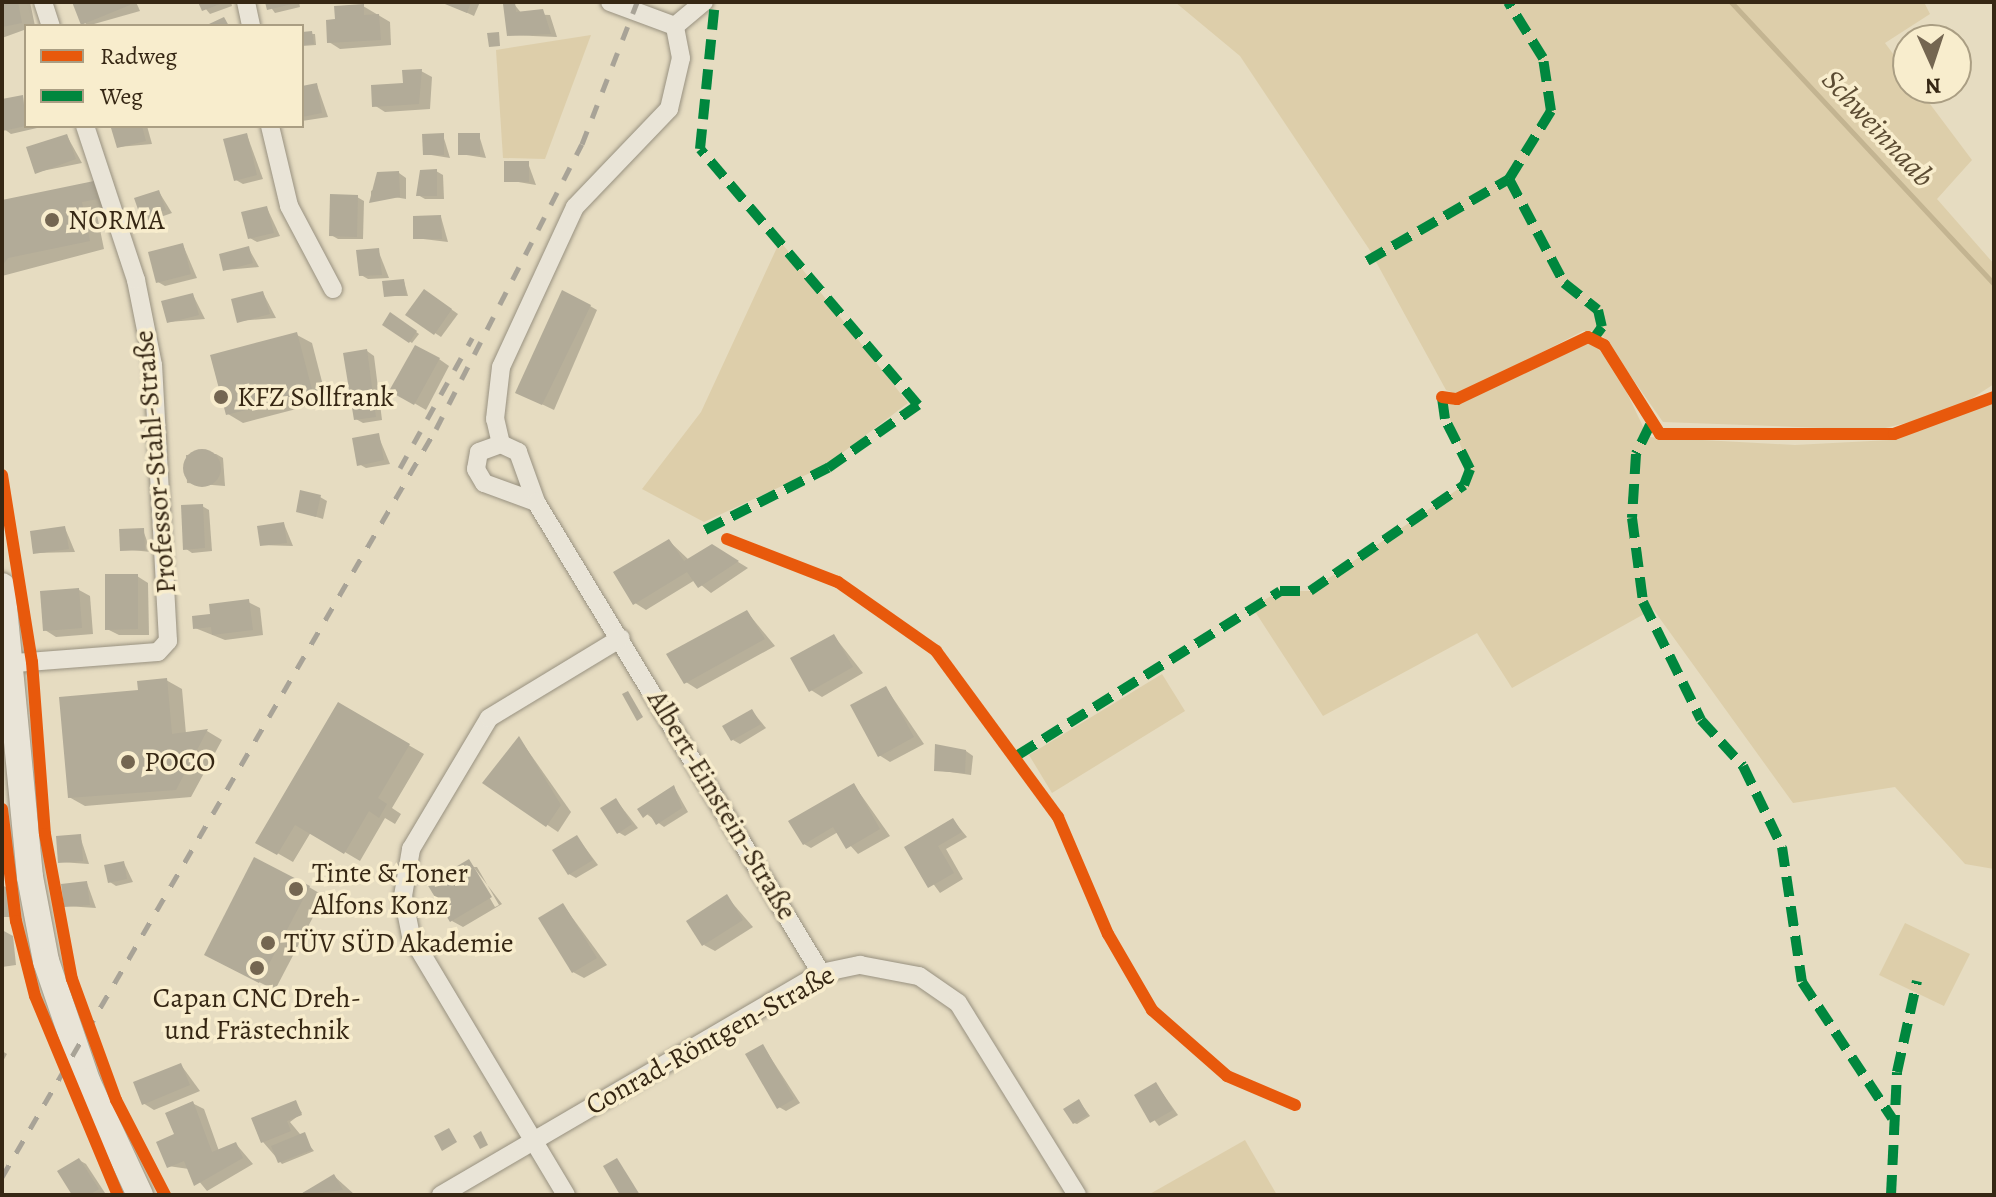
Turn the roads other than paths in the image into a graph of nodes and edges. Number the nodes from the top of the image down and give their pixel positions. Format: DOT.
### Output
graph roads {
  1 [pos="43,2"];
  2 [pos="246,2"];
  3 [pos="610,2"];
  4 [pos="704,2"];
  5 [pos="50,24"];
  6 [pos="251,24"];
  7 [pos="675,26"];
  8 [pos="86,128"];
  9 [pos="270,128"];
  10 [pos="333,289"];
  11 [pos="501,444"];
  12 [pos="536,502"];
  13 [pos="2,586"];
  14 [pos="621,638"];
  15 [pos="5,664"];
  16 [pos="821,973"];
  17 [pos="533,1141"];
  18 [pos="140,1195"];
  19 [pos="441,1195"];
  20 [pos="566,1195"];
  21 [pos="1077,1195"];
  1 -- 5 [label="street"];
  2 -- 6 [label="street"];
  3 -- 7 [label="street"];
  4 -- 7 [label="street"];
  7 -- 11 [label="street"];
  8 -- 15 [label="street, Professor-Stahl-Straße"];
  9 -- 10 [label="street"];
  11 -- 12 [label="street, Albert-Einstein-Straße"];
  11 -- 12 [label="street"];
  12 -- 14 [label="street, Albert-Einstein-Straße"];
  13 -- 15 [label="main road"];
  14 -- 16 [label="street, Albert-Einstein-Straße"];
  14 -- 17 [label="street"];
  15 -- 18 [label="main road"];
  16 -- 17 [label="street, Conrad-Röntgen-Straße"];
  16 -- 21 [label="street, Conrad-Röntgen-Straße"];
  17 -- 19 [label="street, Conrad-Röntgen-Straße"];
  17 -- 20 [label="street"];
}
